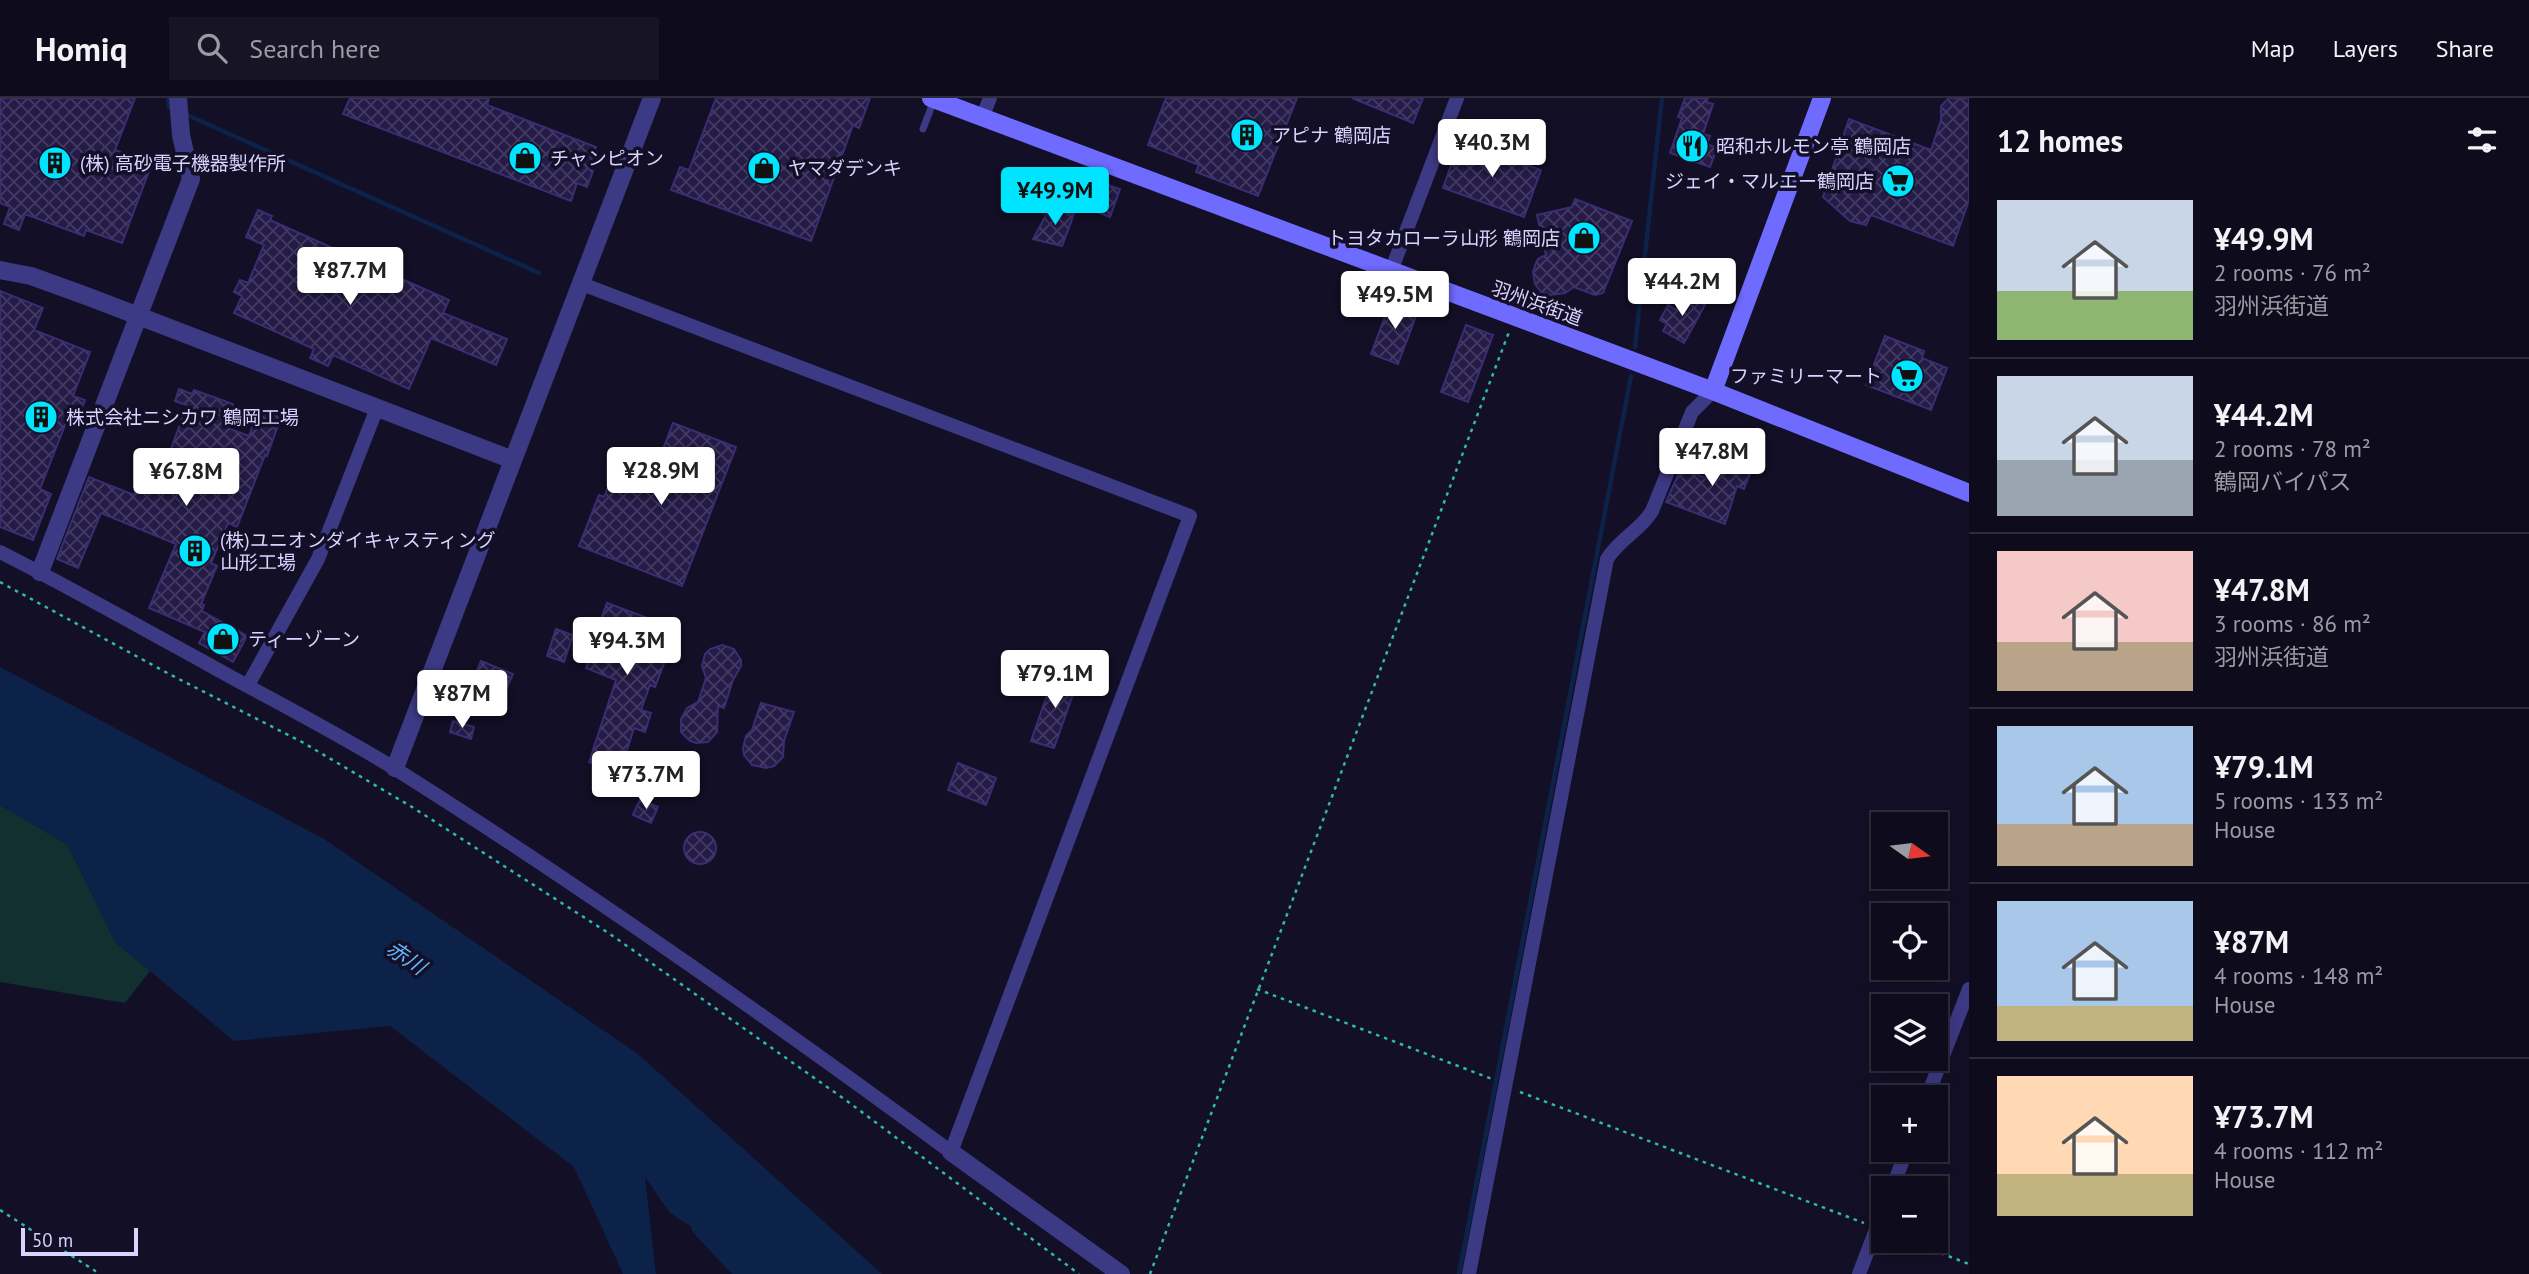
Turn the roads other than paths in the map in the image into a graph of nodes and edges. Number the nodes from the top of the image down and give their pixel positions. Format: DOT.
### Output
graph roads {
  1 [pos="178,98"];
  2 [pos="652,98"];
  3 [pos="990,98"];
  4 [pos="1457,98"];
  5 [pos="1822,98"];
  6 [pos="933,99"];
  7 [pos="982,118"];
  8 [pos="923,129"];
  9 [pos="0,270"];
  10 [pos="1391,271"];
  11 [pos="582,284"];
  12 [pos="138,316"];
  13 [pos="1713,391"];
  14 [pos="377,408"];
  15 [pos="513,460"];
  16 [pos="1969,493"];
  17 [pos="0,552"];
  18 [pos="40,572"];
  19 [pos="248,685"];
  20 [pos="395,768"];
  21 [pos="1969,989"];
  22 [pos="1932,1085"];
  23 [pos="951,1152"];
  24 [pos="1871,1243"];
  25 [pos="1121,1274"];
  26 [pos="1469,1274"];
  27 [pos="1859,1274"];
  1 -- 12 [label="street"];
  2 -- 11 [label="street"];
  3 -- 7 [label="street"];
  4 -- 10 [label="street"];
  5 -- 13 [label="main road"];
  6 -- 7 [label="main road, 羽州浜街道"];
  6 -- 8 [label="lane"];
  7 -- 10 [label="main road, 羽州浜街道"];
  9 -- 12 [label="street"];
  10 -- 13 [label="main road, 羽州浜街道"];
  11 -- 15 [label="street"];
  11 -- 23 [label="street"];
  12 -- 14 [label="street"];
  12 -- 18 [label="street"];
  13 -- 16 [label="main road, 羽州浜街道"];
  13 -- 26 [label="street"];
  14 -- 15 [label="street"];
  14 -- 19 [label="street"];
  15 -- 20 [label="street"];
  17 -- 18 [label="street"];
  18 -- 19 [label="street"];
  19 -- 20 [label="street"];
  20 -- 23 [label="street"];
  21 -- 22 [label="street"];
  23 -- 25 [label="street"];
  24 -- 27 [label="street"];
}
